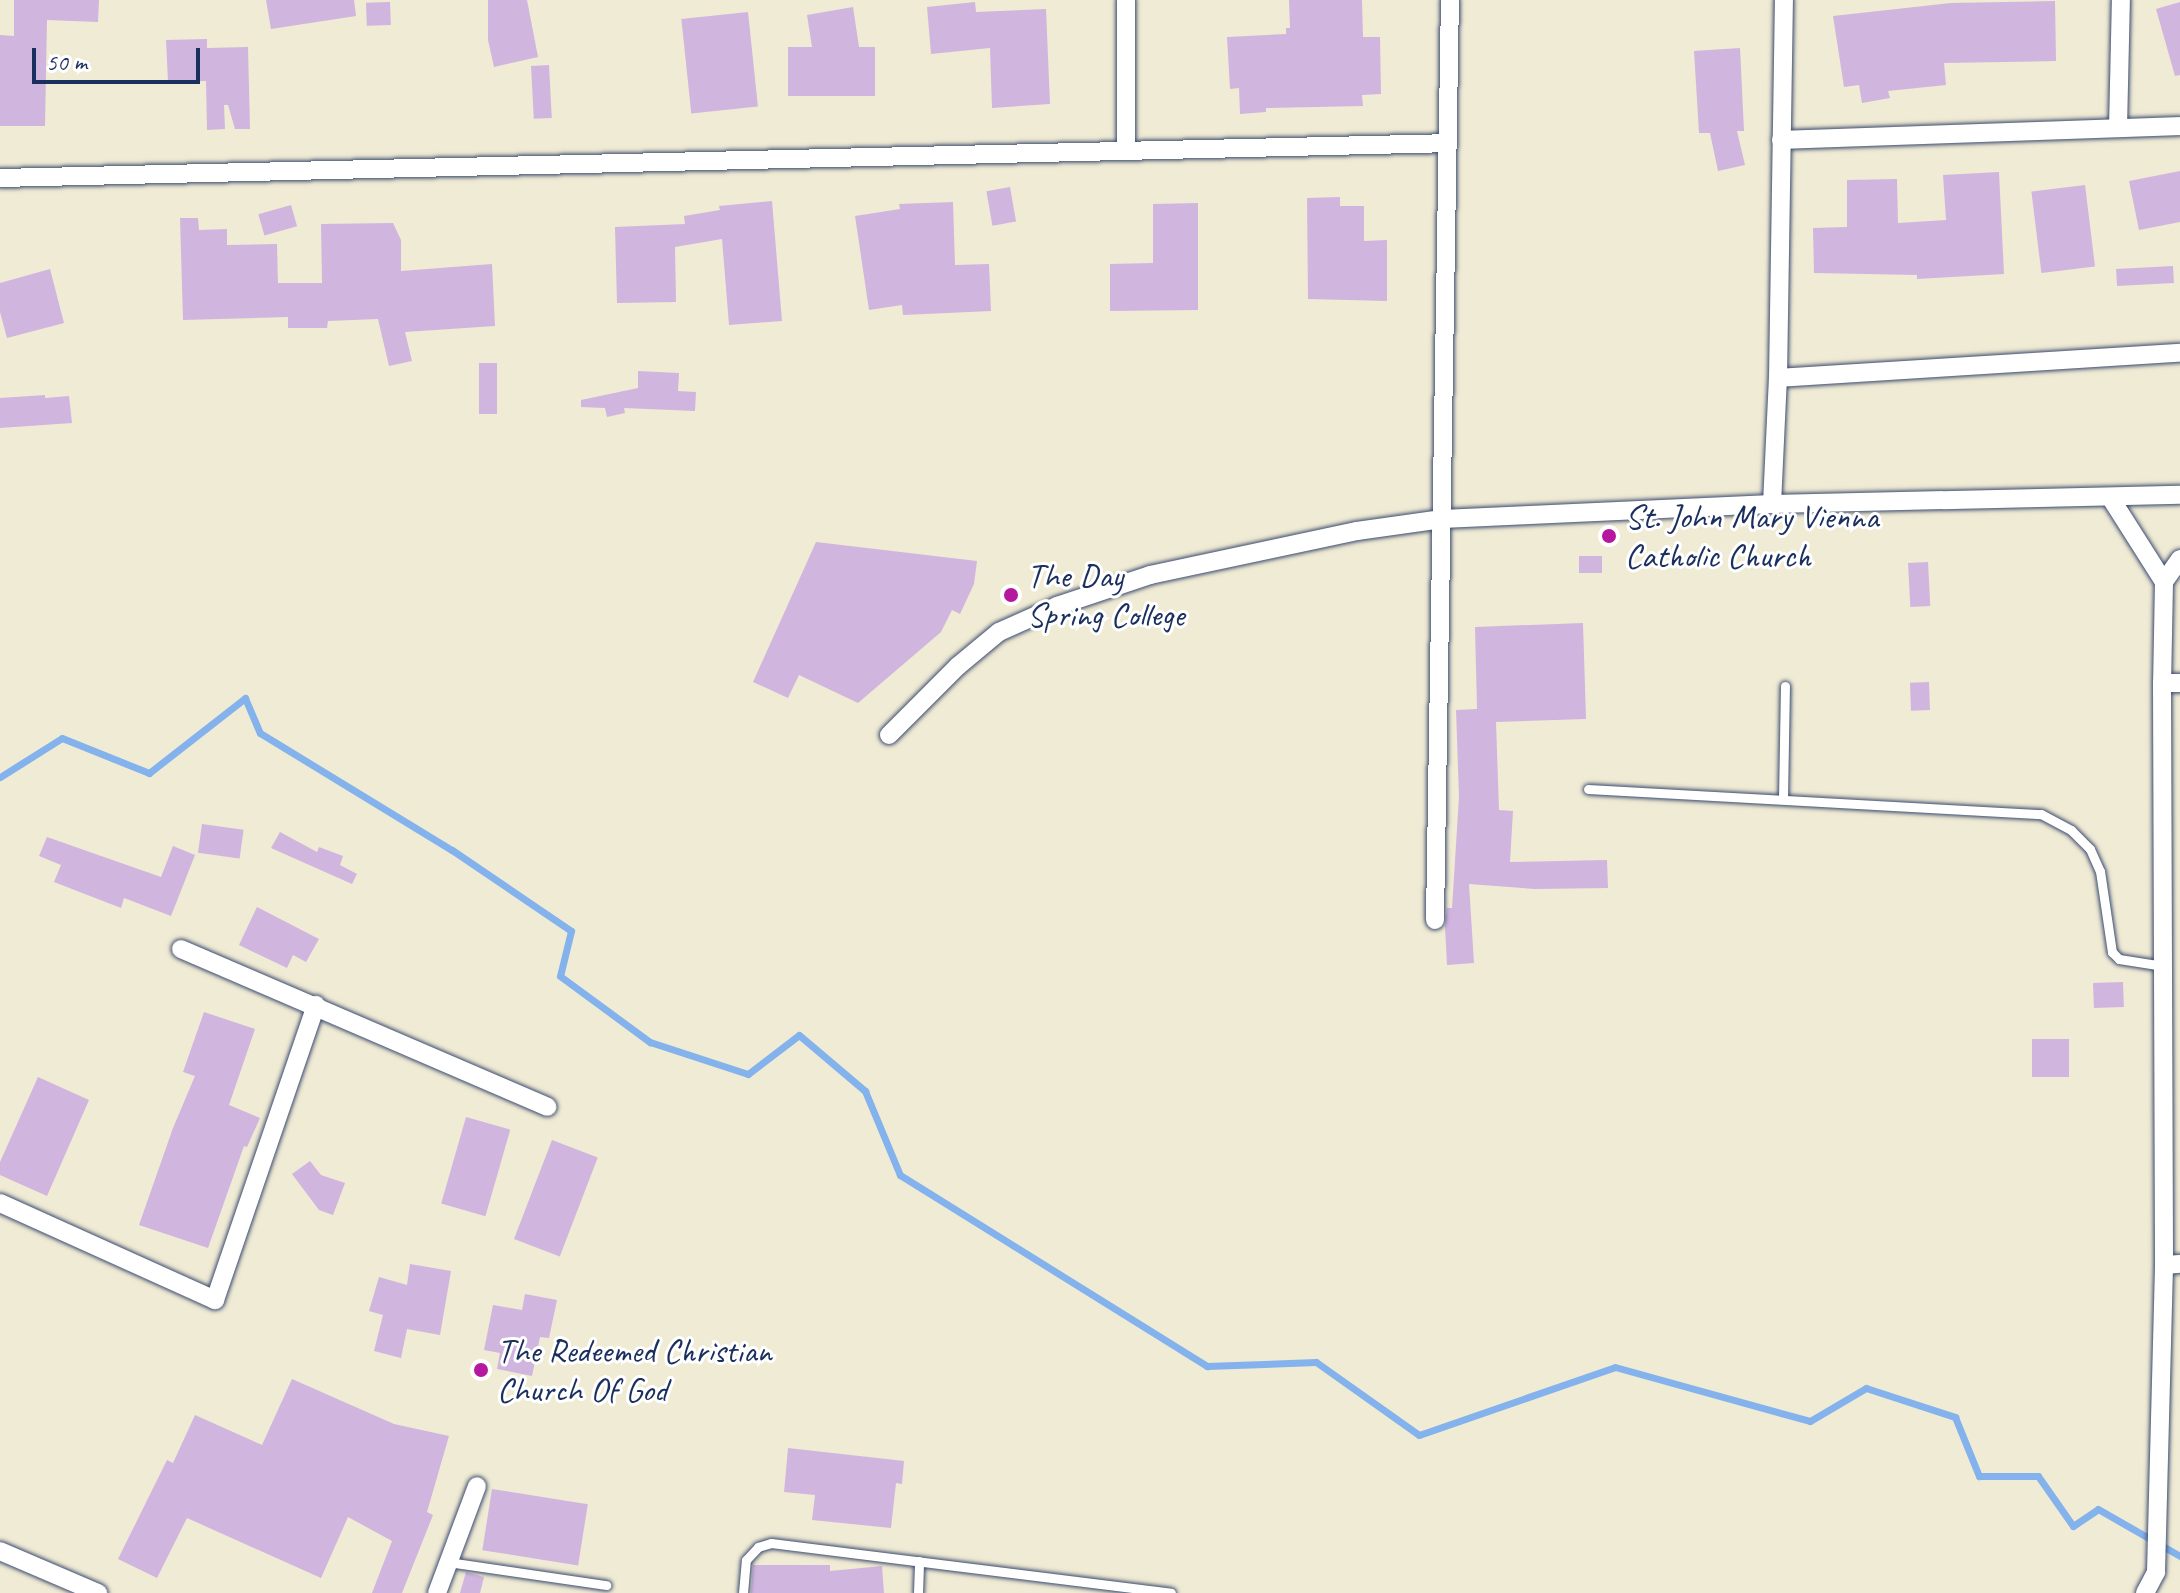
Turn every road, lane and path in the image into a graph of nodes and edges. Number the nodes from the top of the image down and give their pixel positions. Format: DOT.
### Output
graph roads {
  1 [pos="1126,0"];
  2 [pos="1450,0"];
  3 [pos="1784,0"];
  4 [pos="2121,0"];
  5 [pos="2180,126"];
  6 [pos="2118,128"];
  7 [pos="1781,140"];
  8 [pos="1448,143"];
  9 [pos="1126,149"];
  10 [pos="0,178"];
  11 [pos="2180,353"];
  12 [pos="1778,378"];
  13 [pos="2180,495"];
  14 [pos="2110,497"];
  15 [pos="1772,504"];
  16 [pos="1442,519"];
  17 [pos="2180,559"];
  18 [pos="2164,582"];
  19 [pos="2171,683"];
  20 [pos="1785,686"];
  21 [pos="889,735"];
  22 [pos="1588,789"];
  23 [pos="1783,799"];
  24 [pos="1435,920"];
  25 [pos="181,949"];
  26 [pos="2163,966"];
  27 [pos="316,1005"];
  28 [pos="547,1107"];
  29 [pos="0,1203"];
  30 [pos="2172,1264"];
  31 [pos="477,1486"];
  32 [pos="0,1551"];
  33 [pos="919,1561"];
  34 [pos="448,1562"];
  35 [pos="606,1585"];
  36 [pos="62,1586"];
  37 [pos="1130,1591"];
  38 [pos="98,1593"];
  39 [pos="437,1593"];
  40 [pos="743,1593"];
  41 [pos="918,1593"];
  42 [pos="1171,1593"];
  43 [pos="2145,1593"];
  1 -- 9 [label="street"];
  2 -- 8 [label="street"];
  3 -- 7 [label="street"];
  4 -- 6 [label="street"];
  5 -- 6 [label="street"];
  6 -- 7 [label="street"];
  7 -- 12 [label="street"];
  8 -- 9 [label="street"];
  8 -- 16 [label="street"];
  9 -- 10 [label="street"];
  11 -- 12 [label="street"];
  12 -- 15 [label="street"];
  13 -- 14 [label="street"];
  14 -- 15 [label="street"];
  14 -- 18 [label="street"];
  15 -- 16 [label="street"];
  16 -- 21 [label="street"];
  16 -- 24 [label="street"];
  17 -- 18 [label="street"];
  18 -- 19 [label="street"];
  19 -- 26 [label="street"];
  20 -- 23 [label="lane"];
  22 -- 23 [label="lane"];
  23 -- 26 [label="lane"];
  25 -- 27 [label="street"];
  26 -- 30 [label="street"];
  27 -- 28 [label="street"];
  27 -- 29 [label="street"];
  30 -- 43 [label="street"];
  31 -- 34 [label="street"];
  32 -- 36 [label="street"];
  33 -- 37 [label="lane"];
  33 -- 40 [label="lane"];
  33 -- 41 [label="lane"];
  34 -- 35 [label="lane"];
  34 -- 39 [label="street"];
  36 -- 38 [label="street"];
  37 -- 42 [label="lane"];
}
